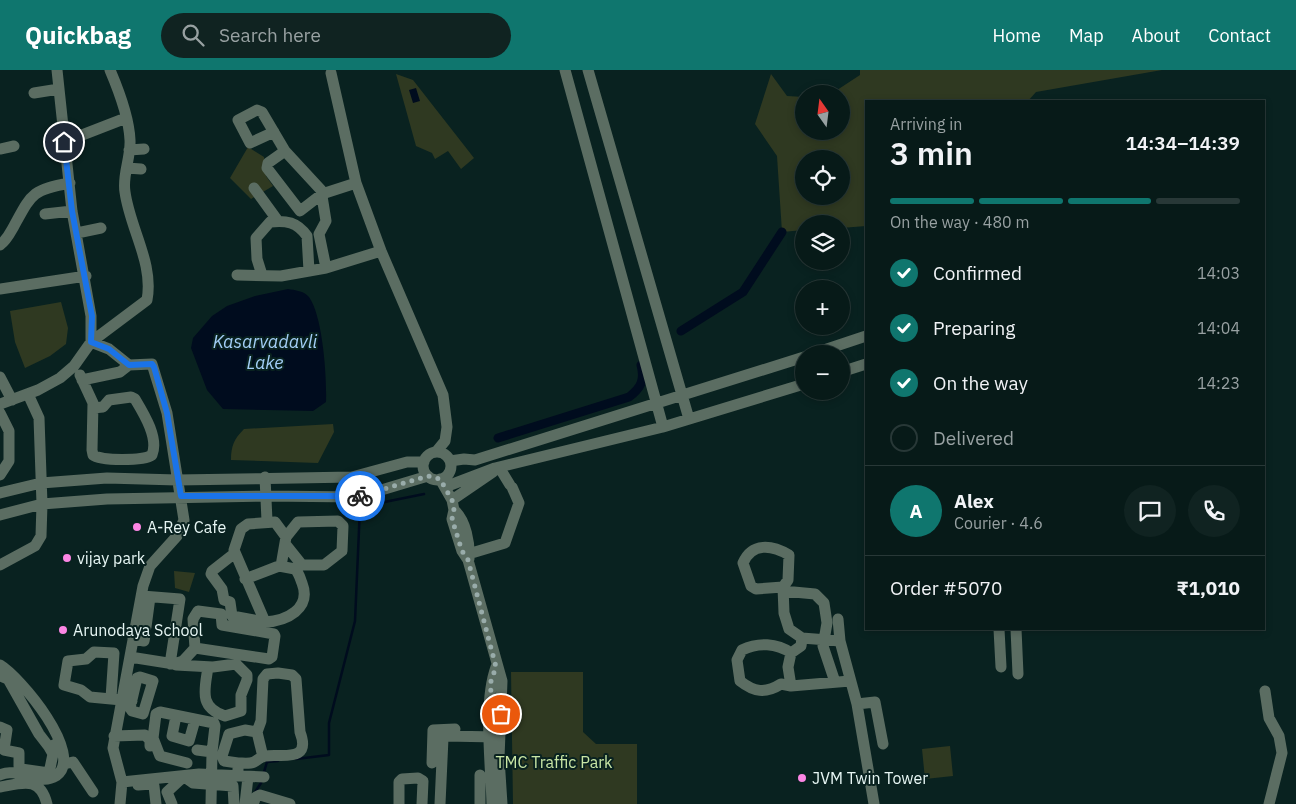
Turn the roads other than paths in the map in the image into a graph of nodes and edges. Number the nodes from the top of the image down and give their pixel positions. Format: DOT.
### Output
graph roads {
  1 [pos="57,70"];
  2 [pos="111,70"];
  3 [pos="565,70"];
  4 [pos="588,70"];
  5 [pos="331,73"];
  6 [pos="59,88"];
  7 [pos="34,93"];
  8 [pos="126,118"];
  9 [pos="274,132"];
  10 [pos="64,142"];
  11 [pos="14,146"];
  12 [pos="0,149"];
  13 [pos="144,149"];
  14 [pos="130,150"];
  15 [pos="285,151"];
  16 [pos="128,168"];
  17 [pos="141,169"];
  18 [pos="70,183"];
  19 [pos="356,183"];
  20 [pos="254,188"];
  21 [pos="322,194"];
  22 [pos="72,211"];
  23 [pos="45,214"];
  24 [pos="278,221"];
  25 [pos="101,228"];
  26 [pos="77,233"];
  27 [pos="0,245"];
  28 [pos="381,251"];
  29 [pos="326,268"];
  30 [pos="309,271"];
  31 [pos="237,275"];
  32 [pos="262,275"];
  33 [pos="86,276"];
  34 [pos="0,289"];
  35 [pos="865,336"];
  36 [pos="91,342"];
  37 [pos="839,345"];
  38 [pos="795,359"];
  39 [pos="865,364"];
  40 [pos="129,365"];
  41 [pos="74,366"];
  42 [pos="850,369"];
  43 [pos="0,377"];
  44 [pos="82,380"];
  45 [pos="795,387"];
  46 [pos="28,394"];
  47 [pos="682,396"];
  48 [pos="12,400"];
  49 [pos="0,404"];
  50 [pos="657,404"];
  51 [pos="93,408"];
  52 [pos="0,412"];
  53 [pos="689,419"];
  54 [pos="663,427"];
  55 [pos="436,452"];
  56 [pos="102,458"];
  57 [pos="137,459"];
  58 [pos="475,460"];
  59 [pos="424,462"];
  60 [pos="450,462"];
  61 [pos="497,467"];
  62 [pos="477,474"];
  63 [pos="0,475"];
  64 [pos="428,476"];
  65 [pos="265,477"];
  66 [pos="104,479"];
  67 [pos="136,480"];
  68 [pos="177,480"];
  69 [pos="41,483"];
  70 [pos="443,483"];
  71 [pos="0,493"];
  72 [pos="181,496"];
  73 [pos="265,496"];
  74 [pos="107,499"];
  75 [pos="42,504"];
  76 [pos="453,505"];
  77 [pos="0,515"];
  78 [pos="267,521"];
  79 [pos="286,541"];
  80 [pos="234,553"];
  81 [pos="467,556"];
  82 [pos="0,565"];
  83 [pos="280,566"];
  84 [pos="300,568"];
  85 [pos="245,579"];
  86 [pos="783,589"];
  87 [pos="146,596"];
  88 [pos="838,619"];
  89 [pos="265,622"];
  90 [pos="999,630"];
  91 [pos="1016,630"];
  92 [pos="142,637"];
  93 [pos="802,638"];
  94 [pos="823,640"];
  95 [pos="840,641"];
  96 [pos="195,648"];
  97 [pos="791,653"];
  98 [pos="130,657"];
  99 [pos="172,664"];
  100 [pos="0,665"];
  101 [pos="208,667"];
  102 [pos="1001,667"];
  103 [pos="1018,674"];
  104 [pos="0,676"];
  105 [pos="132,681"];
  106 [pos="850,681"];
  107 [pos="834,682"];
  108 [pos="791,686"];
  109 [pos="1265,691"];
  110 [pos="122,700"];
  111 [pos="857,704"];
  112 [pos="176,716"];
  113 [pos="195,720"];
  114 [pos="0,727"];
  115 [pos="257,732"];
  116 [pos="495,733"];
  117 [pos="114,736"];
  118 [pos="883,744"];
  119 [pos="54,745"];
  120 [pos="150,746"];
  121 [pos="197,750"];
  122 [pos="212,752"];
  123 [pos="263,757"];
  124 [pos="187,763"];
  125 [pos="238,763"];
  126 [pos="432,763"];
  127 [pos="64,764"];
  128 [pos="1,769"];
  129 [pos="480,775"];
  130 [pos="243,776"];
  131 [pos="264,777"];
  132 [pos="213,779"];
  133 [pos="122,782"];
  134 [pos="144,782"];
  135 [pos="0,787"];
  136 [pos="93,792"];
  137 [pos="47,804"];
  138 [pos="120,804"];
  139 [pos="156,804"];
  140 [pos="172,804"];
  141 [pos="206,804"];
  142 [pos="212,804"];
  143 [pos="234,804"];
  144 [pos="245,804"];
  145 [pos="254,804"];
  146 [pos="290,804"];
  147 [pos="399,804"];
  148 [pos="422,804"];
  149 [pos="440,804"];
  150 [pos="480,804"];
  151 [pos="492,804"];
  152 [pos="502,804"];
  153 [pos="874,804"];
  154 [pos="1270,804"];
  1 -- 6 [label="street"];
  2 -- 8 [label="street"];
  3 -- 50 [label="street"];
  4 -- 47 [label="street"];
  5 -- 19 [label="street"];
  6 -- 7 [label="street"];
  6 -- 10 [label="street"];
  8 -- 10 [label="street"];
  8 -- 14 [label="street"];
  9 -- 15 [label="street"];
  10 -- 18 [label="street"];
  11 -- 12 [label="street"];
  13 -- 14 [label="street"];
  14 -- 16 [label="street"];
  15 -- 21 [label="street"];
  15 -- 21 [label="street"];
  16 -- 17 [label="street"];
  16 -- 36 [label="street"];
  18 -- 22 [label="street"];
  18 -- 27 [label="street"];
  19 -- 21 [label="street"];
  19 -- 28 [label="street"];
  20 -- 24 [label="street"];
  21 -- 29 [label="street"];
  22 -- 23 [label="street"];
  22 -- 26 [label="street"];
  24 -- 30 [label="street"];
  24 -- 32 [label="street"];
  25 -- 26 [label="street"];
  26 -- 33 [label="street"];
  28 -- 29 [label="street"];
  28 -- 55 [label="street"];
  29 -- 30 [label="street"];
  30 -- 32 [label="street"];
  31 -- 32 [label="street"];
  33 -- 34 [label="street"];
  33 -- 36 [label="street"];
  35 -- 37 [label="street"];
  36 -- 40 [label="street"];
  36 -- 41 [label="street"];
  38 -- 47 [label="street"];
  39 -- 42 [label="street"];
  40 -- 44 [label="street"];
  40 -- 68 [label="street"];
  41 -- 44 [label="street"];
  41 -- 46 [label="street"];
  43 -- 48 [label="street"];
  44 -- 51 [label="street"];
  45 -- 53 [label="street"];
  46 -- 48 [label="street"];
  46 -- 69 [label="street"];
  47 -- 50 [label="street"];
  47 -- 53 [label="street"];
  48 -- 49 [label="street"];
  50 -- 54 [label="street"];
  50 -- 58 [label="street"];
  51 -- 56 [label="street"];
  51 -- 57 [label="street"];
  52 -- 63 [label="street"];
  53 -- 54 [label="street"];
  54 -- 61 [label="street"];
  55 -- 59 [label="street"];
  55 -- 60 [label="street"];
  56 -- 57 [label="street"];
  56 -- 66 [label="street"];
  57 -- 67 [label="street"];
  58 -- 60 [label="street"];
  58 -- 62 [label="street"];
  59 -- 64 [label="street"];
  59 -- 65 [label="street"];
  60 -- 70 [label="street"];
  61 -- 62 [label="street"];
  61 -- 76 [label="street"];
  61 -- 81 [label="street"];
  62 -- 70 [label="street"];
  64 -- 70 [label="street"];
  64 -- 73 [label="street"];
  65 -- 68 [label="street"];
  65 -- 73 [label="street"];
  66 -- 67 [label="street"];
  66 -- 69 [label="street"];
  66 -- 74 [label="street"];
  67 -- 68 [label="street"];
  68 -- 72 [label="street"];
  69 -- 71 [label="street"];
  69 -- 75 [label="street"];
  70 -- 76 [label="street"];
  72 -- 73 [label="street"];
  72 -- 74 [label="street"];
  72 -- 87 [label="street"];
  73 -- 78 [label="street"];
  74 -- 75 [label="street"];
  75 -- 77 [label="street"];
  75 -- 82 [label="street"];
  76 -- 81 [label="street"];
  78 -- 79 [label="street"];
  78 -- 80 [label="street"];
  79 -- 83 [label="street"];
  79 -- 84 [label="street"];
  79 -- 84 [label="street"];
  80 -- 85 [label="street"];
  80 -- 89 [label="street"];
  81 -- 116 [label="street"];
  83 -- 84 [label="street"];
  83 -- 85 [label="street"];
  84 -- 89 [label="street"];
  85 -- 89 [label="street"];
  86 -- 86 [label="street"];
  86 -- 93 [label="street"];
  86 -- 94 [label="street"];
  87 -- 92 [label="street"];
  87 -- 92 [label="street"];
  87 -- 99 [label="street"];
  88 -- 95 [label="street"];
  90 -- 102 [label="street"];
  91 -- 103 [label="street"];
  92 -- 98 [label="street"];
  93 -- 94 [label="street"];
  93 -- 97 [label="street"];
  94 -- 95 [label="street"];
  94 -- 107 [label="street"];
  95 -- 106 [label="street"];
  96 -- 96 [label="street"];
  96 -- 99 [label="street"];
  97 -- 108 [label="street"];
  97 -- 108 [label="street"];
  98 -- 99 [label="street"];
  98 -- 105 [label="street"];
  99 -- 101 [label="street"];
  100 -- 119 [label="street"];
  101 -- 101 [label="street"];
  104 -- 119 [label="street"];
  105 -- 110 [label="street"];
  105 -- 110 [label="street"];
  106 -- 107 [label="street"];
  106 -- 111 [label="street"];
  107 -- 108 [label="street"];
  109 -- 154 [label="street"];
  110 -- 110 [label="street"];
  110 -- 117 [label="street"];
  111 -- 118 [label="street"];
  111 -- 153 [label="street"];
  112 -- 113 [label="street"];
  112 -- 113 [label="street"];
  112 -- 124 [label="street"];
  113 -- 122 [label="street"];
  114 -- 119 [label="street"];
  115 -- 123 [label="street"];
  115 -- 123 [label="street"];
  115 -- 125 [label="street"];
  116 -- 126 [label="street"];
  116 -- 149 [label="street"];
  116 -- 151 [label="street"];
  116 -- 152 [label="street"];
  117 -- 120 [label="street"];
  117 -- 133 [label="street"];
  119 -- 127 [label="street"];
  121 -- 122 [label="street"];
  122 -- 132 [label="street"];
  123 -- 125 [label="street"];
  125 -- 130 [label="street"];
  127 -- 128 [label="street"];
  127 -- 136 [label="street"];
  129 -- 150 [label="street"];
  130 -- 131 [label="street"];
  130 -- 132 [label="street"];
  130 -- 144 [label="street"];
  132 -- 134 [label="street"];
  132 -- 140 [label="street"];
  132 -- 142 [label="street"];
  132 -- 143 [label="street"];
  133 -- 134 [label="street"];
  133 -- 138 [label="street"];
  134 -- 139 [label="street"];
  135 -- 137 [label="street"];
  141 -- 142 [label="street"];
  145 -- 146 [label="street"];
  147 -- 148 [label="street"];
}
